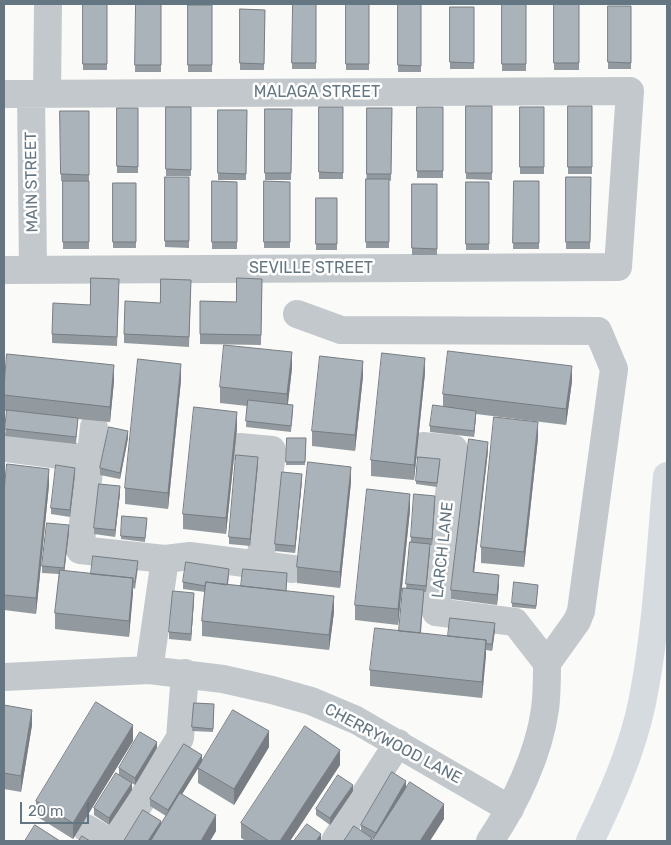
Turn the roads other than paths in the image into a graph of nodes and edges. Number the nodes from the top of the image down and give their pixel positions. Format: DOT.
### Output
graph roads {
  1 [pos="48,4"];
  2 [pos="4,94"];
  3 [pos="39,94"];
  4 [pos="618,266"];
  5 [pos="4,270"];
  6 [pos="32,270"];
  7 [pos="297,314"];
  8 [pos="94,427"];
  9 [pos="424,446"];
  10 [pos="240,447"];
  11 [pos="6,448"];
  12 [pos="90,459"];
  13 [pos="667,476"];
  14 [pos="165,559"];
  15 [pos="260,565"];
  16 [pos="293,569"];
  17 [pos="548,663"];
  18 [pos="149,670"];
  19 [pos="185,674"];
  20 [pos="4,677"];
  21 [pos="398,743"];
  22 [pos="510,809"];
  23 [pos="116,841"];
  24 [pos="335,841"];
  25 [pos="490,841"];
  26 [pos="590,841"];
  1 -- 3 [label="street, MAIN STREET"];
  2 -- 3 [label="street, MALAGA STREET"];
  3 -- 4 [label="street, MALAGA STREET"];
  3 -- 6 [label="street, MAIN STREET"];
  4 -- 6 [label="street, SEVILLE STREET"];
  5 -- 6 [label="street, SEVILLE STREET"];
  7 -- 17 [label="street"];
  8 -- 12 [label="street"];
  9 -- 17 [label="street, LARCH LANE"];
  10 -- 15 [label="street"];
  11 -- 12 [label="street"];
  12 -- 14 [label="street"];
  13 -- 26 [label="highway"];
  14 -- 15 [label="street"];
  14 -- 18 [label="street"];
  15 -- 16 [label="street"];
  17 -- 22 [label="street"];
  18 -- 19 [label="street, CHERRYWOOD LANE"];
  18 -- 20 [label="street, CHERRYWOOD LANE"];
  19 -- 21 [label="street, CHERRYWOOD LANE"];
  19 -- 23 [label="street"];
  21 -- 22 [label="street, CHERRYWOOD LANE"];
  21 -- 24 [label="street"];
  22 -- 25 [label="street"];
}
